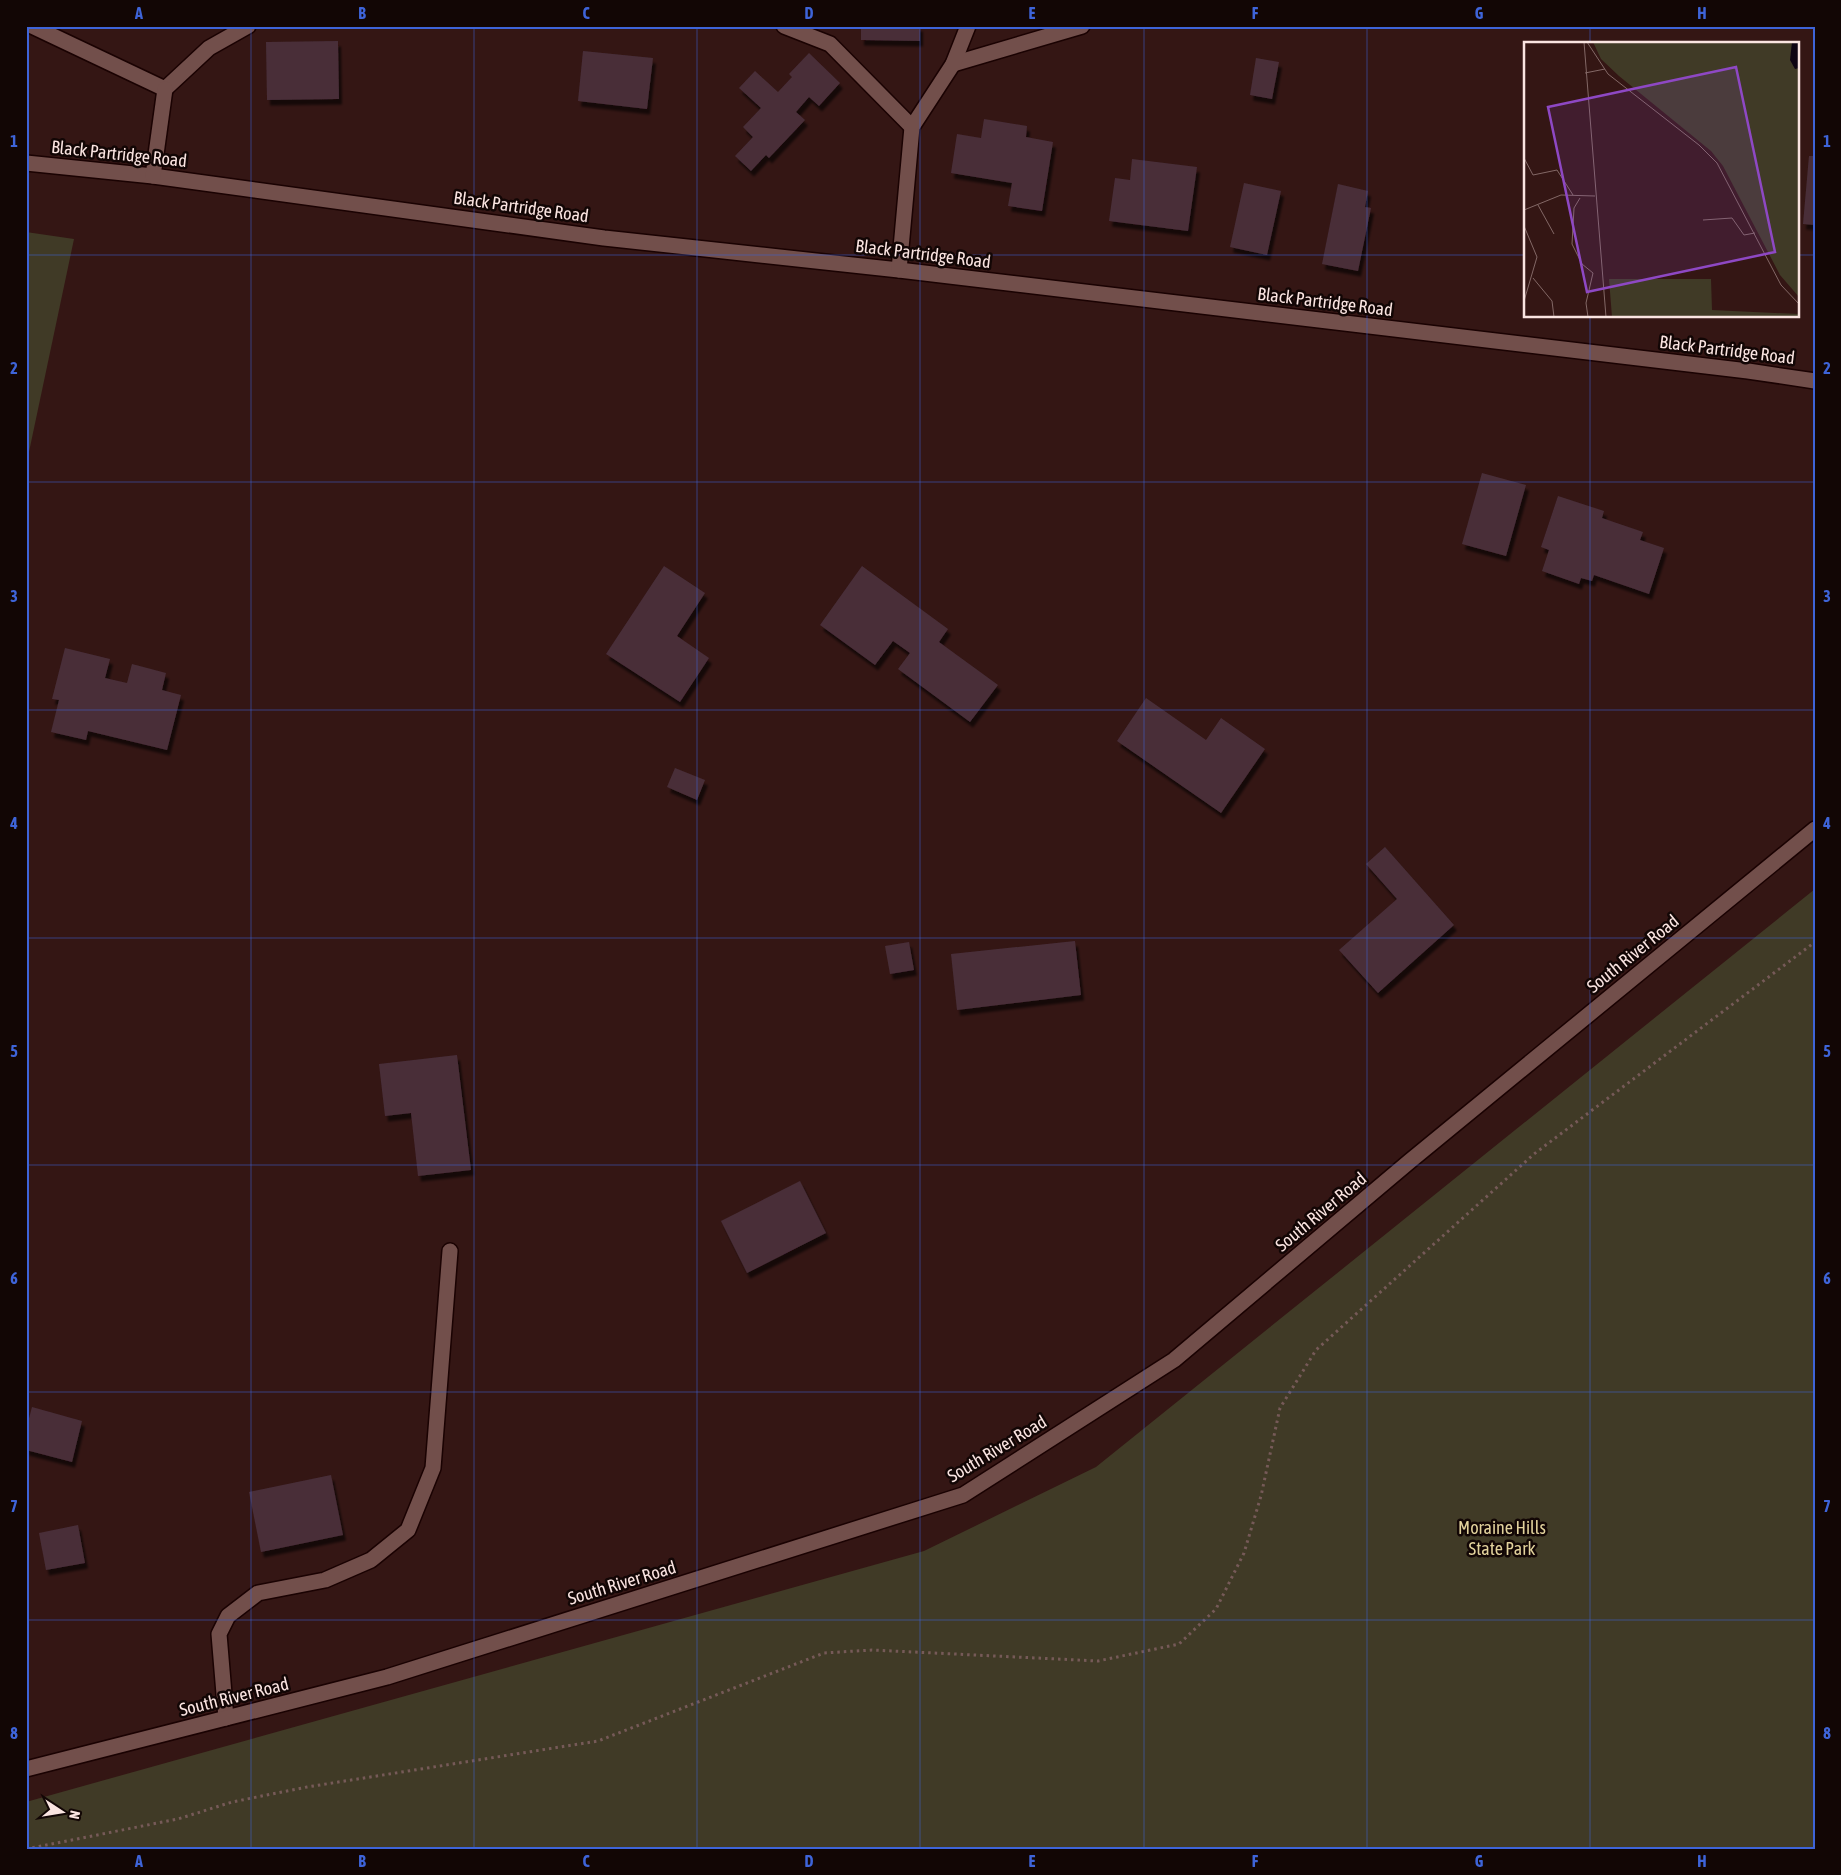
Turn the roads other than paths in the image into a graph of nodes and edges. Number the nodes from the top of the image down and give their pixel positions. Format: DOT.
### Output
graph roads {
  1 [pos="32,26"];
  2 [pos="248,26"];
  3 [pos="784,26"];
  4 [pos="968,26"];
  5 [pos="1082,26"];
  6 [pos="953,64"];
  7 [pos="165,89"];
  8 [pos="912,127"];
  9 [pos="26,163"];
  10 [pos="153,176"];
  11 [pos="899,270"];
  12 [pos="1815,381"];
  13 [pos="1815,829"];
  14 [pos="450,1251"];
  15 [pos="226,1718"];
  16 [pos="26,1769"];
  1 -- 7 [label="street"];
  2 -- 7 [label="street"];
  3 -- 8 [label="street"];
  4 -- 6 [label="street"];
  5 -- 6 [label="street"];
  6 -- 8 [label="street"];
  7 -- 10 [label="street"];
  8 -- 11 [label="street"];
  9 -- 10 [label="street, Black Partridge Road"];
  10 -- 11 [label="street, Black Partridge Road"];
  11 -- 12 [label="street, Black Partridge Road"];
  13 -- 15 [label="street, South River Road"];
  14 -- 15 [label="street"];
  15 -- 16 [label="street, South River Road"];
}
